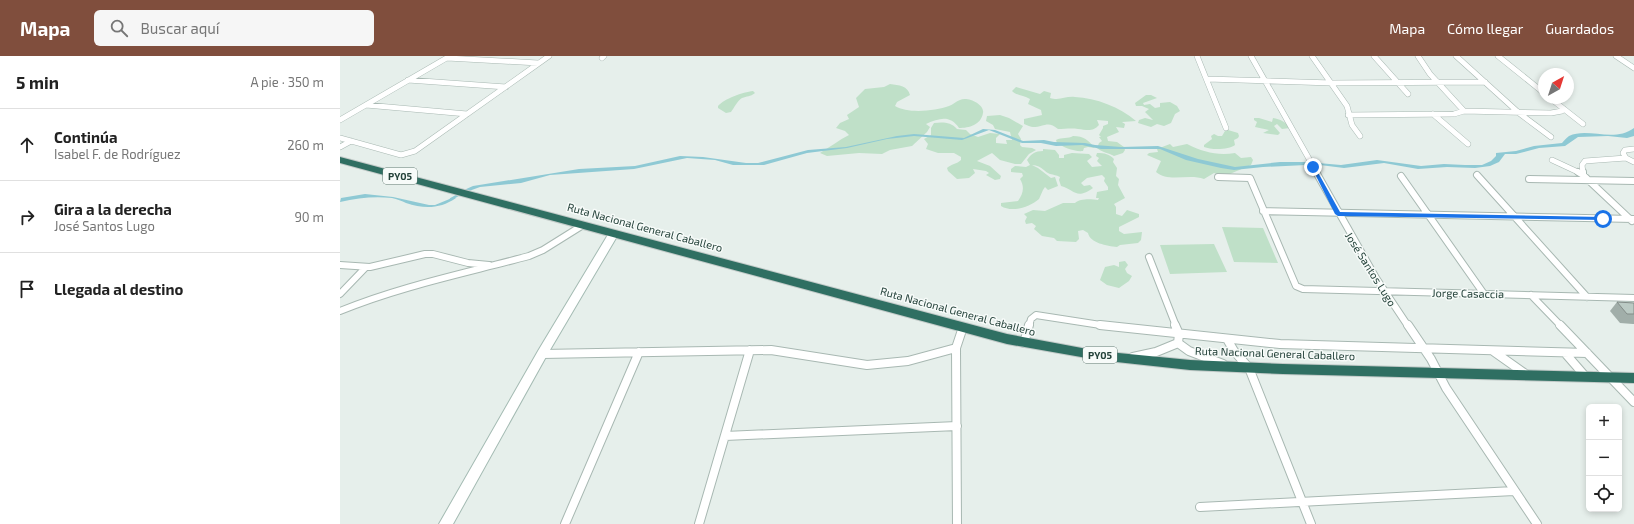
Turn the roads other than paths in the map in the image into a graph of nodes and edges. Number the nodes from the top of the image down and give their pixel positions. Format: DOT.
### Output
graph roads {
  1 [pos="549,56"];
  2 [pos="1197,56"];
  3 [pos="1251,56"];
  4 [pos="1312,56"];
  5 [pos="1374,56"];
  6 [pos="1418,56"];
  7 [pos="1456,56"];
  8 [pos="1498,56"];
  9 [pos="1616,56"];
  10 [pos="449,57"];
  11 [pos="538,63"];
  12 [pos="1634,68"];
  13 [pos="1207,79"];
  14 [pos="408,80"];
  15 [pos="1266,81"];
  16 [pos="1332,82"];
  17 [pos="1438,82"];
  18 [pos="1486,82"];
  19 [pos="1398,83"];
  20 [pos="506,87"];
  21 [pos="1538,88"];
  22 [pos="1408,94"];
  23 [pos="1558,104"];
  24 [pos="366,105"];
  25 [pos="1564,109"];
  26 [pos="1464,111"];
  27 [pos="1520,113"];
  28 [pos="467,114"];
  29 [pos="1433,114"];
  30 [pos="1348,115"];
  31 [pos="340,120"];
  32 [pos="1583,124"];
  33 [pos="1226,128"];
  34 [pos="1360,136"];
  35 [pos="1551,137"];
  36 [pos="340,138"];
  37 [pos="351,141"];
  38 [pos="1468,144"];
  39 [pos="340,147"];
  40 [pos="1634,149"];
  41 [pos="1626,158"];
  42 [pos="340,160"];
  43 [pos="1552,160"];
  44 [pos="1634,162"];
  45 [pos="1477,175"];
  46 [pos="1401,176"];
  47 [pos="1218,177"];
  48 [pos="1585,178"];
  49 [pos="1529,179"];
  50 [pos="1634,181"];
  51 [pos="1263,211"];
  52 [pos="1338,214"];
  53 [pos="1428,216"];
  54 [pos="1516,217"];
  55 [pos="1633,220"];
  56 [pos="583,224"];
  57 [pos="614,233"];
  58 [pos="1149,257"];
  59 [pos="340,265"];
  60 [pos="494,266"];
  61 [pos="366,267"];
  62 [pos="1384,291"];
  63 [pos="340,294"];
  64 [pos="1484,294"];
  65 [pos="1531,295"];
  66 [pos="1587,297"];
  67 [pos="1634,298"];
  68 [pos="340,311"];
  69 [pos="963,327"];
  70 [pos="1179,334"];
  71 [pos="1227,339"];
  72 [pos="1024,343"];
  73 [pos="1178,343"];
  74 [pos="956,348"];
  75 [pos="1423,349"];
  76 [pos="750,350"];
  77 [pos="1493,351"];
  78 [pos="639,352"];
  79 [pos="1565,353"];
  80 [pos="1587,353"];
  81 [pos="542,354"];
  82 [pos="1127,358"];
  83 [pos="1229,366"];
  84 [pos="1250,368"];
  85 [pos="1439,373"];
  86 [pos="1527,375"];
  87 [pos="1584,376"];
  88 [pos="1610,377"];
  89 [pos="1634,378"];
  90 [pos="1634,402"];
  91 [pos="957,426"];
  92 [pos="725,436"];
  93 [pos="1514,491"];
  94 [pos="1301,501"];
  95 [pos="1200,507"];
  96 [pos="446,524"];
  97 [pos="565,524"];
  98 [pos="699,524"];
  99 [pos="957,524"];
  100 [pos="1311,524"];
  101 [pos="1538,524"];
  1 -- 11 [label="street"];
  2 -- 13 [label="street"];
  3 -- 15 [label="street, José Santos Lugo"];
  4 -- 16 [label="street"];
  5 -- 19 [label="street"];
  6 -- 17 [label="street"];
  7 -- 18 [label="street"];
  8 -- 21 [label="street"];
  9 -- 12 [label="street"];
  10 -- 11 [label="street"];
  10 -- 14 [label="street"];
  11 -- 20 [label="street"];
  13 -- 15 [label="street"];
  13 -- 33 [label="street"];
  14 -- 20 [label="street"];
  14 -- 24 [label="street"];
  15 -- 16 [label="street"];
  15 -- 52 [label="street, José Santos Lugo"];
  16 -- 19 [label="street"];
  16 -- 30 [label="street"];
  17 -- 18 [label="street"];
  17 -- 19 [label="street"];
  17 -- 26 [label="street"];
  18 -- 27 [label="street"];
  19 -- 22 [label="street"];
  20 -- 28 [label="street"];
  23 -- 25 [label="street"];
  24 -- 28 [label="street"];
  24 -- 31 [label="street"];
  25 -- 27 [label="street"];
  25 -- 32 [label="street"];
  26 -- 27 [label="street"];
  26 -- 29 [label="street"];
  27 -- 35 [label="street"];
  28 -- 37 [label="street"];
  29 -- 30 [label="street"];
  29 -- 38 [label="street"];
  30 -- 34 [label="street"];
  36 -- 37 [label="street"];
  37 -- 39 [label="street"];
  40 -- 41 [label="street"];
  41 -- 44 [label="street"];
  41 -- 48 [label="street"];
  42 -- 56 [label="highway, Ruta Nacional General Caballero / PY05"];
  43 -- 48 [label="street"];
  45 -- 54 [label="street"];
  46 -- 53 [label="street"];
  47 -- 51 [label="street"];
  48 -- 49 [label="street"];
  48 -- 50 [label="street"];
  48 -- 55 [label="street"];
  51 -- 52 [label="street"];
  51 -- 62 [label="street, Jorge Casaccia"];
  52 -- 53 [label="street"];
  52 -- 62 [label="street, José Santos Lugo"];
  53 -- 54 [label="street"];
  53 -- 64 [label="street"];
  54 -- 55 [label="street"];
  54 -- 66 [label="street"];
  56 -- 57 [label="highway, Ruta Nacional General Caballero / PY05"];
  56 -- 60 [label="street"];
  57 -- 69 [label="highway, Ruta Nacional General Caballero / PY05"];
  57 -- 81 [label="street"];
  58 -- 70 [label="street"];
  59 -- 61 [label="street"];
  60 -- 61 [label="street"];
  60 -- 68 [label="street"];
  61 -- 63 [label="street"];
  62 -- 64 [label="street, Jorge Casaccia"];
  62 -- 75 [label="street, José Santos Lugo"];
  64 -- 65 [label="street, Jorge Casaccia"];
  65 -- 66 [label="street, Jorge Casaccia"];
  65 -- 80 [label="street"];
  66 -- 67 [label="street, Jorge Casaccia"];
  69 -- 72 [label="highway, Ruta Nacional General Caballero / PY05"];
  69 -- 74 [label="street"];
  70 -- 71 [label="street"];
  70 -- 72 [label="street"];
  70 -- 73 [label="street"];
  71 -- 75 [label="street"];
  71 -- 84 [label="street"];
  72 -- 82 [label="highway, Ruta Nacional General Caballero / PY05"];
  73 -- 82 [label="street"];
  73 -- 83 [label="street"];
  74 -- 76 [label="street"];
  74 -- 91 [label="street"];
  75 -- 77 [label="street"];
  75 -- 85 [label="street, José Santos Lugo"];
  76 -- 78 [label="street"];
  76 -- 92 [label="street"];
  77 -- 79 [label="street"];
  77 -- 86 [label="street"];
  78 -- 81 [label="street"];
  78 -- 97 [label="street"];
  79 -- 80 [label="street"];
  79 -- 87 [label="street"];
  80 -- 88 [label="street"];
  81 -- 96 [label="street"];
  82 -- 83 [label="highway, Ruta Nacional General Caballero / PY05"];
  83 -- 84 [label="highway, Ruta Nacional General Caballero / PY05"];
  84 -- 85 [label="highway, Ruta Nacional General Caballero / PY05"];
  84 -- 94 [label="street"];
  85 -- 86 [label="highway, Ruta Nacional General Caballero / PY05"];
  85 -- 93 [label="street, José Santos Lugo"];
  86 -- 87 [label="highway, Ruta Nacional General Caballero / PY05"];
  87 -- 88 [label="highway, Ruta Nacional General Caballero / PY05"];
  88 -- 89 [label="highway, Ruta Nacional General Caballero / PY05"];
  88 -- 90 [label="street"];
  91 -- 92 [label="street"];
  91 -- 99 [label="street"];
  92 -- 98 [label="street"];
  93 -- 94 [label="street"];
  93 -- 101 [label="street, José Santos Lugo"];
  94 -- 95 [label="street"];
  94 -- 100 [label="street"];
}
